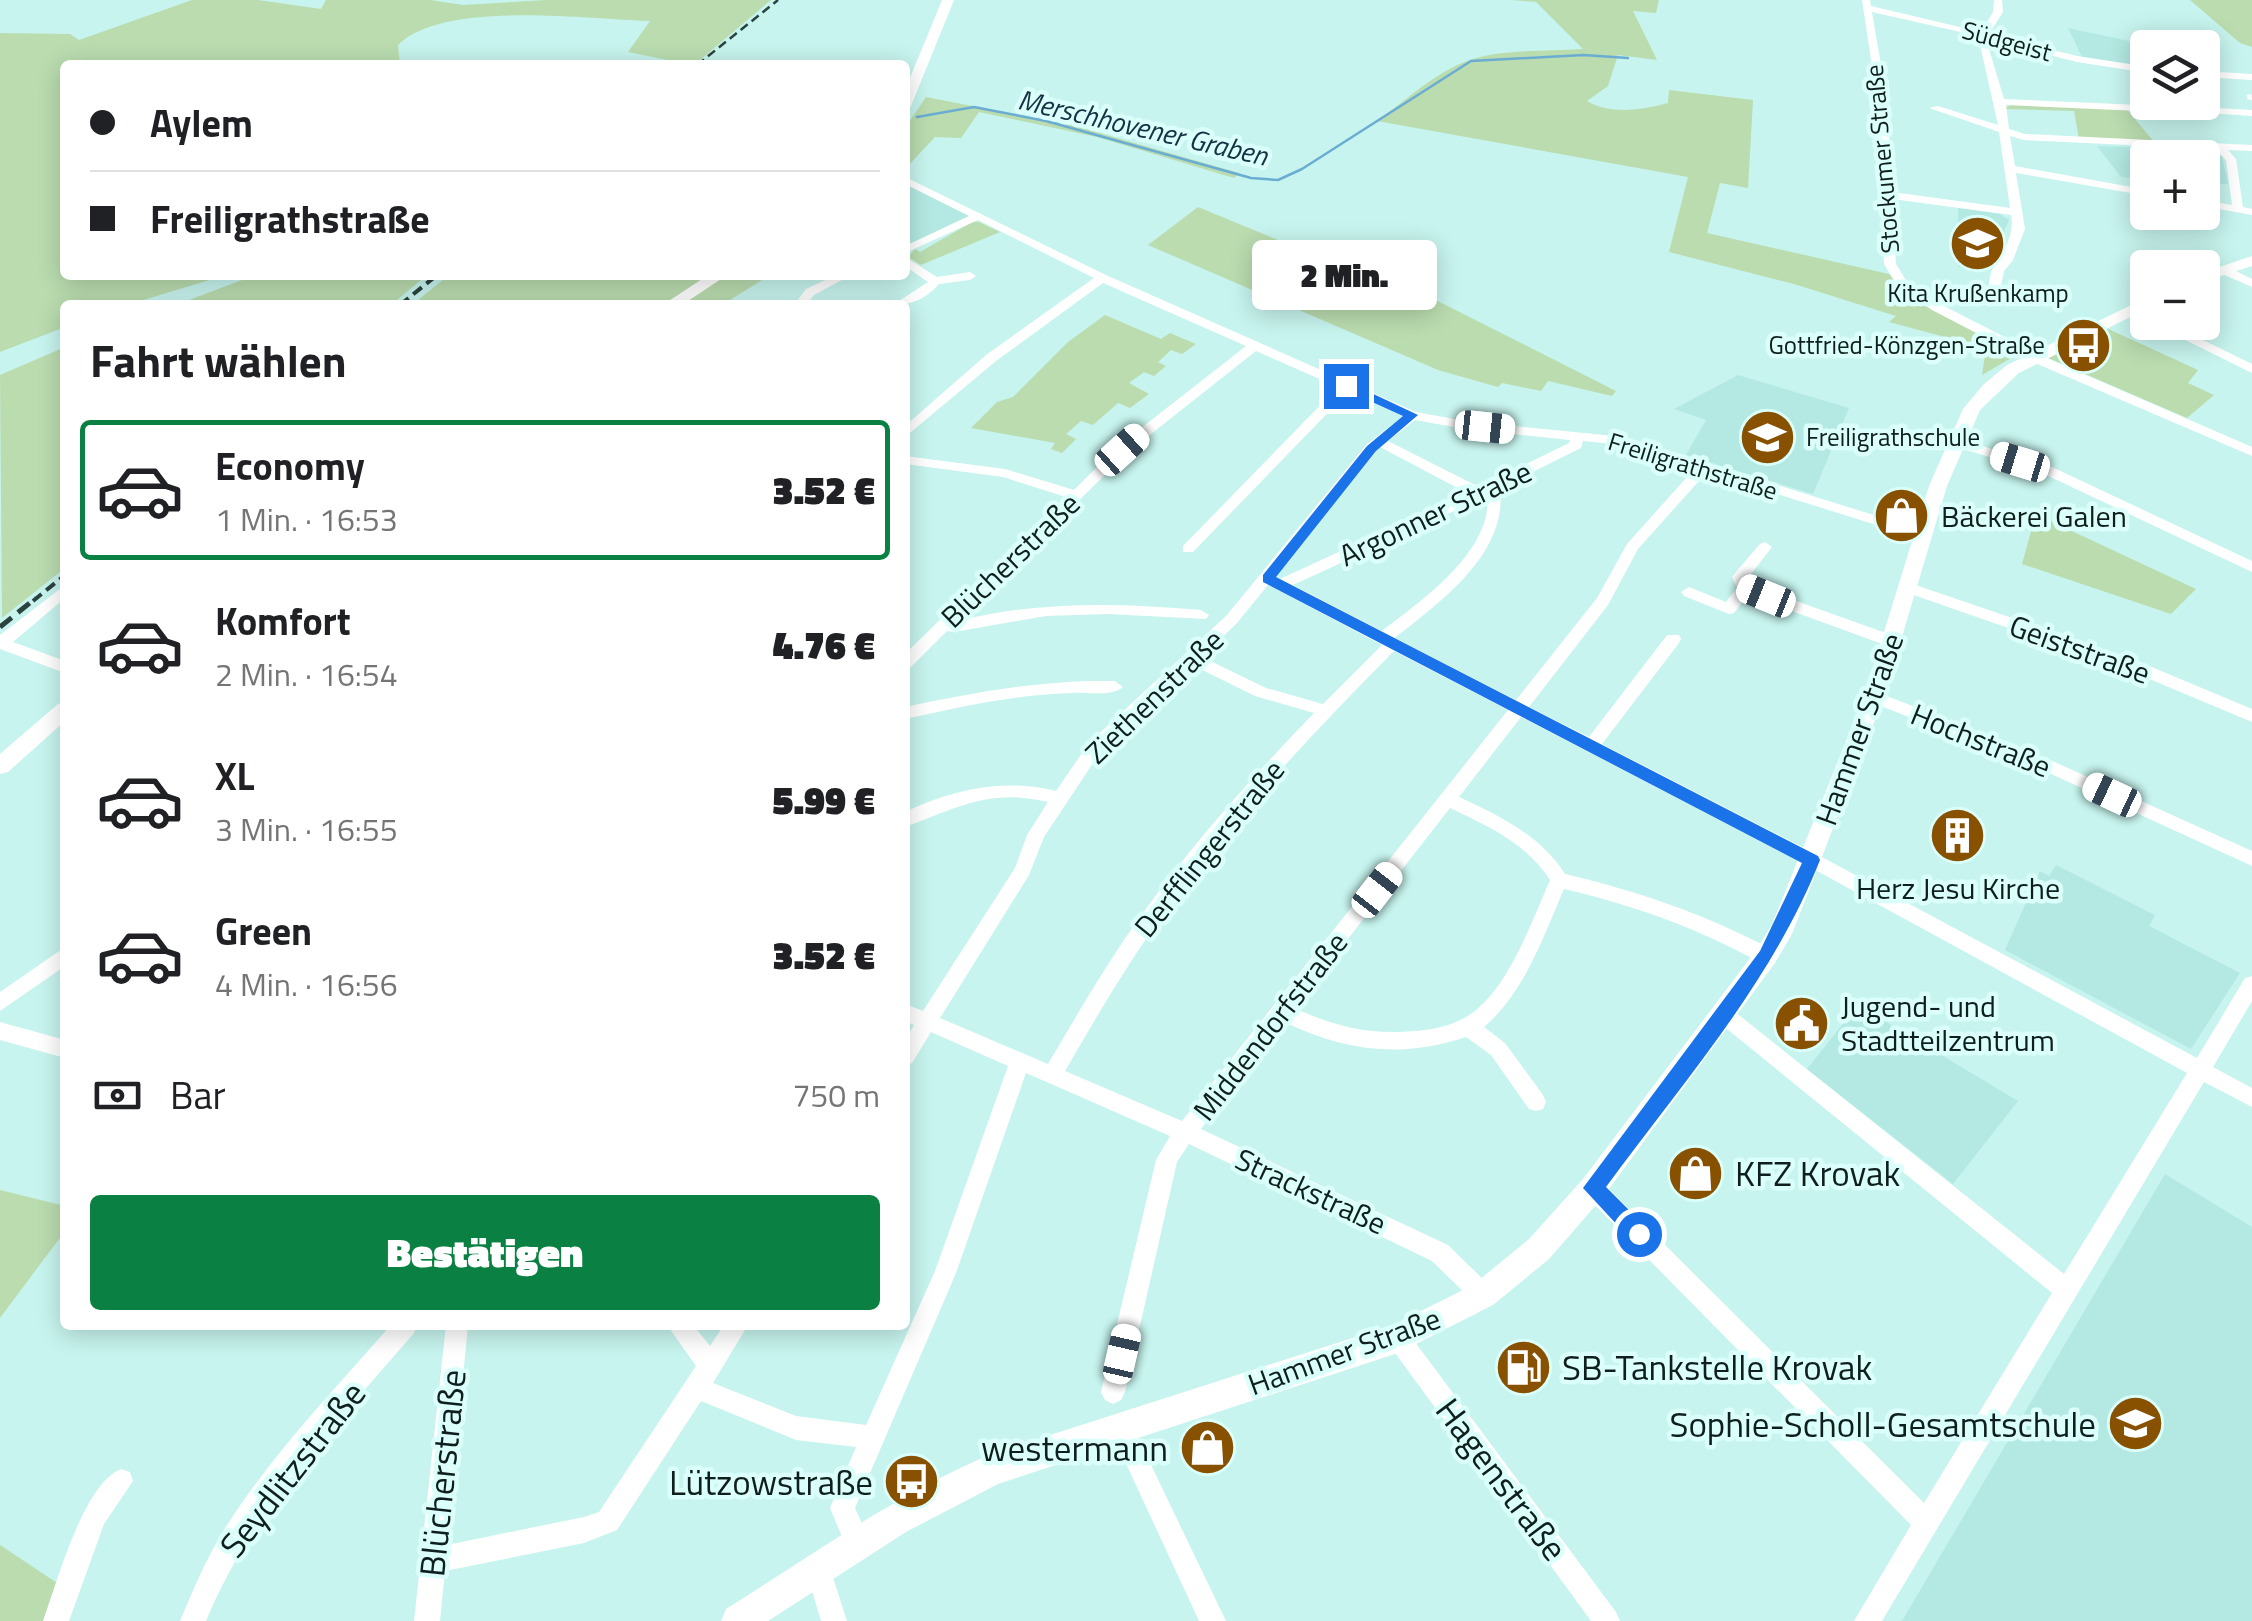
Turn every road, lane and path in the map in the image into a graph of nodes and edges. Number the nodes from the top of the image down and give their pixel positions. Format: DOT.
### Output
graph roads {
  1 [pos="948,0"];
  2 [pos="1998,0"];
  3 [pos="1867,4"];
  4 [pos="1984,34"];
  5 [pos="2130,67"];
  6 [pos="2220,75"];
  7 [pos="2252,77"];
  8 [pos="910,94"];
  9 [pos="2000,102"];
  10 [pos="1934,108"];
  11 [pos="2130,108"];
  12 [pos="2220,111"];
  13 [pos="2252,113"];
  14 [pos="2006,134"];
  15 [pos="2130,143"];
  16 [pos="2220,146"];
  17 [pos="2220,148"];
  18 [pos="2252,148"];
  19 [pos="2008,168"];
  20 [pos="910,182"];
  21 [pos="2130,190"];
  22 [pos="1888,195"];
  23 [pos="2220,206"];
  24 [pos="2238,209"];
  25 [pos="2014,212"];
  26 [pos="2252,212"];
  27 [pos="978,216"];
  28 [pos="910,248"];
  29 [pos="2252,261"];
  30 [pos="910,264"];
  31 [pos="2224,270"];
  32 [pos="2220,271"];
  33 [pos="970,276"];
  34 [pos="1102,278"];
  35 [pos="711,280"];
  36 [pos="835,280"];
  37 [pos="935,281"];
  38 [pos="2252,284"];
  39 [pos="810,292"];
  40 [pos="1993,296"];
  41 [pos="678,300"];
  42 [pos="794,300"];
  43 [pos="804,300"];
  44 [pos="908,300"];
  45 [pos="2130,310"];
  46 [pos="2191,340"];
  47 [pos="1255,345"];
  48 [pos="2035,358"];
  49 [pos="2252,370"];
  50 [pos="1346,386"];
  51 [pos="1412,415"];
  52 [pos="910,428"];
  53 [pos="1577,435"];
  54 [pos="1380,442"];
  55 [pos="1954,442"];
  56 [pos="2252,452"];
  57 [pos="910,461"];
  58 [pos="1703,467"];
  59 [pos="1487,491"];
  60 [pos="1076,494"];
  61 [pos="1922,536"];
  62 [pos="1765,547"];
  63 [pos="1188,549"];
  64 [pos="2252,567"];
  65 [pos="1276,581"];
  66 [pos="1745,588"];
  67 [pos="1907,588"];
  68 [pos="1690,592"];
  69 [pos="60,594"];
  70 [pos="1201,615"];
  71 [pos="943,625"];
  72 [pos="1673,639"];
  73 [pos="1388,640"];
  74 [pos="1892,641"];
  75 [pos="910,655"];
  76 [pos="1191,658"];
  77 [pos="60,665"];
  78 [pos="1116,687"];
  79 [pos="1874,698"];
  80 [pos="1519,708"];
  81 [pos="1325,710"];
  82 [pos="60,713"];
  83 [pos="910,713"];
  84 [pos="2252,716"];
  85 [pos="1592,746"];
  86 [pos="0,766"];
  87 [pos="1448,798"];
  88 [pos="1061,799"];
  89 [pos="910,818"];
  90 [pos="2252,859"];
  91 [pos="1812,860"];
  92 [pos="1559,880"];
  93 [pos="1766,956"];
  94 [pos="60,959"];
  95 [pos="2252,984"];
  96 [pos="0,1003"];
  97 [pos="1282,1012"];
  98 [pos="910,1014"];
  99 [pos="1722,1014"];
  100 [pos="928,1022"];
  101 [pos="1468,1027"];
  102 [pos="0,1031"];
  103 [pos="60,1047"];
  104 [pos="910,1050"];
  105 [pos="1020,1060"];
  106 [pos="2198,1067"];
  107 [pos="1052,1074"];
  108 [pos="2252,1098"];
  109 [pos="1536,1102"];
  110 [pos="1185,1132"];
  111 [pos="1593,1188"];
  112 [pos="2067,1291"];
  113 [pos="1483,1295"];
  114 [pos="402,1330"];
  115 [pos="456,1330"];
  116 [pos="682,1330"];
  117 [pos="734,1330"];
  118 [pos="1398,1338"];
  119 [pos="711,1366"];
  120 [pos="697,1388"];
  121 [pos="1113,1392"];
  122 [pos="1121,1427"];
  123 [pos="870,1437"];
  124 [pos="122,1482"];
  125 [pos="1926,1523"];
  126 [pos="857,1542"];
  127 [pos="433,1561"];
  128 [pos="818,1568"];
  129 [pos="56,1621"];
  130 [pos="193,1621"];
  131 [pos="427,1621"];
  132 [pos="738,1621"];
  133 [pos="834,1621"];
  134 [pos="1213,1621"];
  135 [pos="1607,1621"];
  136 [pos="1867,1621"];
  1 -- 8 [label="main road"];
  2 -- 4 [label="street"];
  3 -- 4 [label="street, Südgeist"];
  3 -- 22 [label="street, Stockumer Straße"];
  4 -- 5 [label="street, Südgeist"];
  4 -- 9 [label="street"];
  6 -- 7 [label="street"];
  9 -- 11 [label="street"];
  9 -- 14 [label="street"];
  10 -- 14 [label="street"];
  12 -- 13 [label="street"];
  14 -- 15 [label="street"];
  14 -- 19 [label="street"];
  16 -- 18 [label="street"];
  17 -- 24 [label="street"];
  19 -- 21 [label="street"];
  19 -- 25 [label="street"];
  20 -- 27 [label="street, Freiligrathstraße"];
  22 -- 25 [label="street"];
  22 -- 48 [label="street, Stockumer Straße"];
  23 -- 24 [label="street"];
  24 -- 26 [label="street"];
  25 -- 40 [label="street"];
  27 -- 28 [label="street"];
  27 -- 34 [label="street, Freiligrathstraße"];
  29 -- 31 [label="main road"];
  30 -- 37 [label="street"];
  31 -- 32 [label="main road"];
  31 -- 38 [label="street"];
  33 -- 37 [label="street"];
  34 -- 47 [label="street, Freiligrathstraße"];
  34 -- 52 [label="street"];
  35 -- 41 [label="main road"];
  36 -- 39 [label="street"];
  37 -- 44 [label="street"];
  39 -- 42 [label="street"];
  39 -- 43 [label="street"];
  45 -- 48 [label="main road, Hammer Straße"];
  46 -- 49 [label="street"];
  47 -- 50 [label="street, Freiligrathstraße"];
  47 -- 60 [label="street, Blücherstraße"];
  48 -- 55 [label="main road, Hammer Straße"];
  48 -- 56 [label="street, Stockumer Straße"];
  50 -- 51 [label="street, Freiligrathstraße"];
  50 -- 63 [label="street"];
  51 -- 53 [label="street, Freiligrathstraße"];
  51 -- 54 [label="street, Ziethenstraße"];
  53 -- 58 [label="street, Freiligrathstraße"];
  53 -- 59 [label="street, Argonner Straße"];
  54 -- 59 [label="street"];
  54 -- 65 [label="street, Ziethenstraße"];
  55 -- 61 [label="main road, Hammer Straße"];
  55 -- 64 [label="street"];
  57 -- 60 [label="street"];
  58 -- 61 [label="street, Freiligrathstraße"];
  58 -- 80 [label="street, Middendorfstraße"];
  59 -- 65 [label="street, Argonner Straße"];
  59 -- 73 [label="street, Derfflingerstraße"];
  60 -- 71 [label="street, Blücherstraße"];
  61 -- 67 [label="main road, Hammer Straße"];
  62 -- 66 [label="street"];
  65 -- 73 [label="street"];
  65 -- 76 [label="street, Ziethenstraße"];
  66 -- 68 [label="street"];
  66 -- 74 [label="street"];
  67 -- 74 [label="main road, Hammer Straße"];
  67 -- 84 [label="street, Geiststraße"];
  69 -- 77 [label="street"];
  70 -- 71 [label="street"];
  71 -- 75 [label="street, Blücherstraße"];
  72 -- 85 [label="street"];
  73 -- 80 [label="street"];
  73 -- 81 [label="street, Derfflingerstraße"];
  74 -- 79 [label="main road, Hammer Straße"];
  76 -- 81 [label="street"];
  76 -- 88 [label="street, Ziethenstraße"];
  78 -- 83 [label="street"];
  79 -- 90 [label="street, Hochstraße"];
  79 -- 91 [label="main road, Hammer Straße"];
  80 -- 85 [label="street"];
  80 -- 87 [label="street, Middendorfstraße"];
  81 -- 107 [label="street, Derfflingerstraße"];
  82 -- 86 [label="main road"];
  85 -- 91 [label="street"];
  87 -- 92 [label="street"];
  87 -- 97 [label="street, Middendorfstraße"];
  88 -- 89 [label="street"];
  88 -- 100 [label="street, Ziethenstraße"];
  91 -- 93 [label="main road, Hammer Straße"];
  91 -- 106 [label="street"];
  92 -- 93 [label="street"];
  92 -- 101 [label="street"];
  93 -- 99 [label="main road, Hammer Straße"];
  94 -- 96 [label="street"];
  95 -- 106 [label="street"];
  97 -- 101 [label="street"];
  97 -- 110 [label="street, Middendorfstraße"];
  98 -- 100 [label="street, Strackstraße"];
  99 -- 111 [label="main road, Hammer Straße"];
  99 -- 112 [label="street"];
  100 -- 104 [label="street, Ziethenstraße"];
  100 -- 105 [label="street, Strackstraße"];
  101 -- 109 [label="street"];
  102 -- 103 [label="street"];
  105 -- 107 [label="street, Strackstraße"];
  105 -- 123 [label="street"];
  106 -- 108 [label="street"];
  106 -- 112 [label="street"];
  107 -- 110 [label="street, Strackstraße"];
  110 -- 113 [label="street, Strackstraße"];
  110 -- 121 [label="street, Middendorfstraße"];
  111 -- 113 [label="main road, Hammer Straße"];
  111 -- 125 [label="street"];
  112 -- 125 [label="street"];
  113 -- 118 [label="main road, Hammer Straße"];
  114 -- 130 [label="street, Seydlitzstraße"];
  115 -- 127 [label="street, Blücherstraße"];
  116 -- 119 [label="street"];
  117 -- 119 [label="street"];
  118 -- 122 [label="main road, Hammer Straße"];
  118 -- 135 [label="street, Hagenstraße"];
  119 -- 120 [label="street"];
  120 -- 123 [label="street"];
  120 -- 127 [label="street"];
  122 -- 126 [label="main road, Hammer Straße"];
  122 -- 134 [label="street"];
  123 -- 126 [label="street"];
  124 -- 129 [label="street"];
  125 -- 136 [label="street"];
  126 -- 128 [label="main road, Hammer Straße"];
  127 -- 131 [label="street, Blücherstraße"];
  128 -- 132 [label="main road, Hammer Straße"];
  128 -- 133 [label="street"];
}
